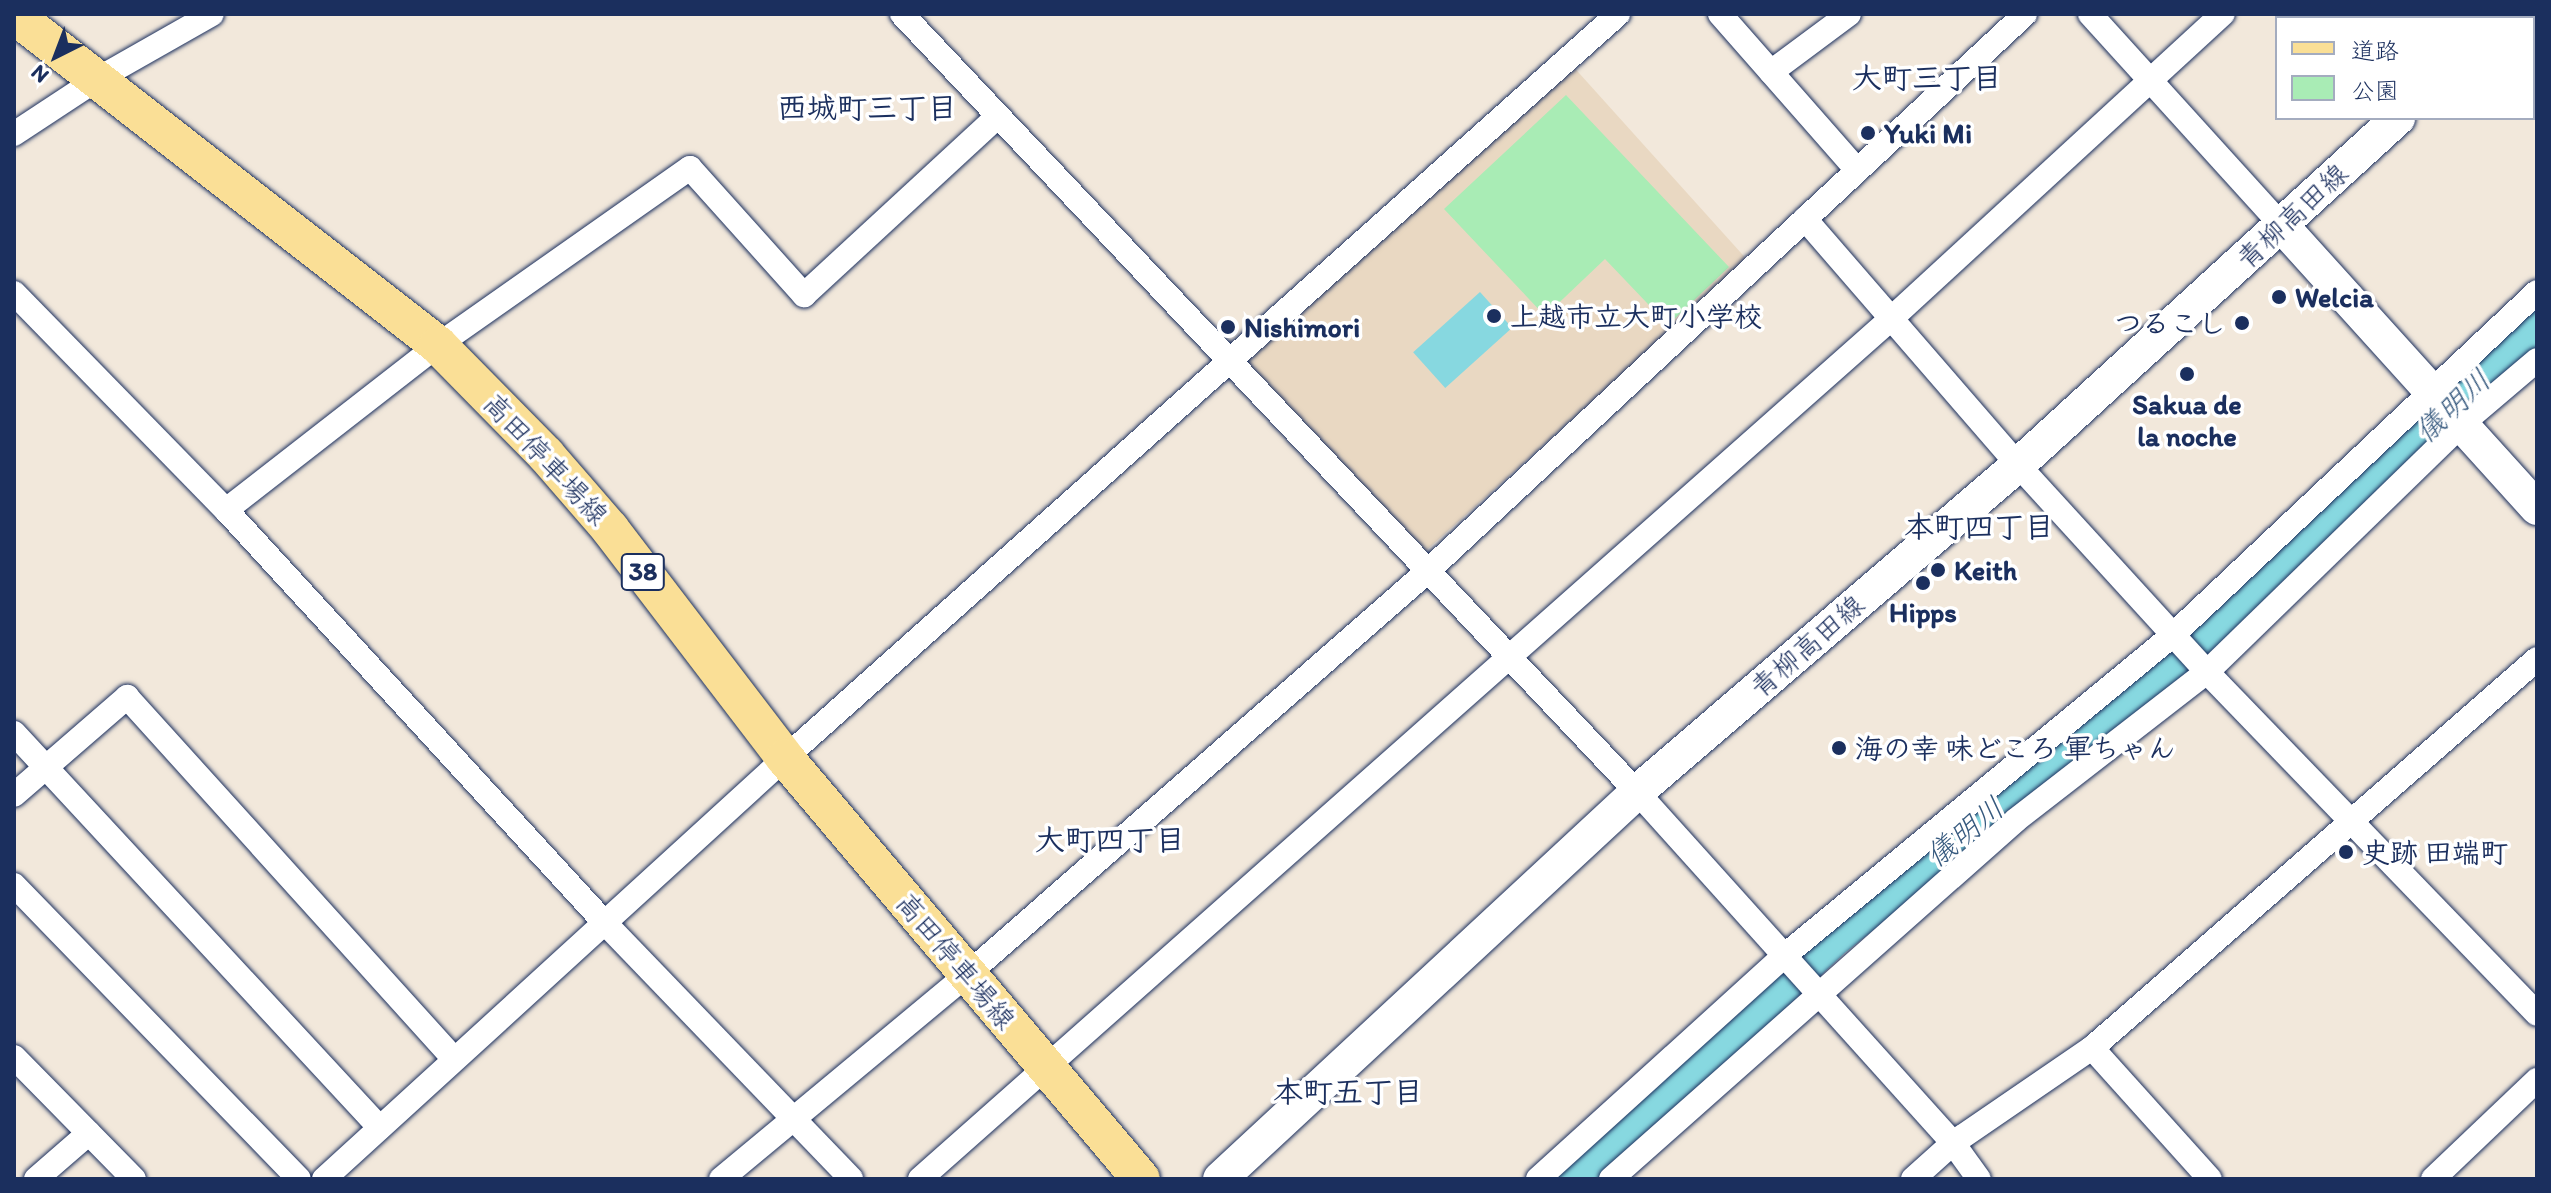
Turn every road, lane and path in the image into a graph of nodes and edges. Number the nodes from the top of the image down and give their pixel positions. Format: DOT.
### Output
graph roads {
  1 [pos="212,14"];
  2 [pos="902,14"];
  3 [pos="1618,14"];
  4 [pos="1720,14"];
  5 [pos="1849,14"];
  6 [pos="2025,14"];
  7 [pos="2090,14"];
  8 [pos="2223,14"];
  9 [pos="14,15"];
  10 [pos="1771,72"];
  11 [pos="96,80"];
  12 [pos="2150,80"];
  13 [pos="998,116"];
  14 [pos="2396,120"];
  15 [pos="14,134"];
  16 [pos="1857,170"];
  17 [pos="1805,219"];
  18 [pos="2282,226"];
  19 [pos="2537,292"];
  20 [pos="14,293"];
  21 [pos="1893,317"];
  22 [pos="438,345"];
  23 [pos="1231,357"];
  24 [pos="2537,360"];
  25 [pos="2431,391"];
  26 [pos="2462,420"];
  27 [pos="2018,465"];
  28 [pos="2537,508"];
  29 [pos="226,510"];
  30 [pos="1429,570"];
  31 [pos="2173,635"];
  32 [pos="1509,657"];
  33 [pos="2537,659"];
  34 [pos="2204,668"];
  35 [pos="14,733"];
  36 [pos="785,758"];
  37 [pos="44,766"];
  38 [pos="1637,792"];
  39 [pos="14,795"];
  40 [pos="2352,825"];
  41 [pos="14,885"];
  42 [pos="605,923"];
  43 [pos="1784,956"];
  44 [pos="968,974"];
  45 [pos="1814,989"];
  46 [pos="2537,1014"];
  47 [pos="2092,1048"];
  48 [pos="14,1057"];
  49 [pos="454,1059"];
  50 [pos="1044,1068"];
  51 [pos="2537,1080"];
  52 [pos="793,1118"];
  53 [pos="380,1128"];
  54 [pos="89,1133"];
  55 [pos="1953,1143"];
  56 [pos="36,1179"];
  57 [pos="134,1179"];
  58 [pos="299,1179"];
  59 [pos="324,1179"];
  60 [pos="721,1179"];
  61 [pos="851,1179"];
  62 [pos="920,1179"];
  63 [pos="1141,1179"];
  64 [pos="1220,1179"];
  65 [pos="1538,1179"];
  66 [pos="1611,1179"];
  67 [pos="1913,1179"];
  68 [pos="1979,1179"];
  69 [pos="2210,1179"];
  70 [pos="2433,1179"];
  1 -- 11 [label="street"];
  2 -- 13 [label="street"];
  3 -- 23 [label="street"];
  4 -- 10 [label="street"];
  5 -- 10 [label="street"];
  6 -- 16 [label="street"];
  7 -- 12 [label="street"];
  8 -- 12 [label="street"];
  9 -- 11 [label="main road, 高田停車場線 / 38"];
  10 -- 16 [label="street"];
  11 -- 15 [label="street"];
  11 -- 22 [label="main road, 高田停車場線 / 38"];
  12 -- 18 [label="street"];
  12 -- 21 [label="street"];
  13 -- 22 [label="street"];
  13 -- 23 [label="street"];
  14 -- 18 [label="main road, 青柳高田線"];
  16 -- 17 [label="street"];
  17 -- 21 [label="street"];
  17 -- 30 [label="street"];
  18 -- 25 [label="main road"];
  18 -- 27 [label="main road, 青柳高田線"];
  19 -- 25 [label="street"];
  20 -- 29 [label="street"];
  21 -- 27 [label="street"];
  21 -- 32 [label="street"];
  22 -- 29 [label="street"];
  22 -- 36 [label="main road, 高田停車場線 / 38"];
  23 -- 30 [label="street"];
  23 -- 36 [label="street"];
  24 -- 26 [label="street"];
  25 -- 26 [label="main road"];
  25 -- 31 [label="street"];
  26 -- 28 [label="main road"];
  26 -- 34 [label="street"];
  27 -- 31 [label="street"];
  27 -- 38 [label="main road, 青柳高田線"];
  29 -- 42 [label="street"];
  30 -- 32 [label="street"];
  30 -- 44 [label="street"];
  31 -- 34 [label="street"];
  31 -- 43 [label="street"];
  32 -- 38 [label="street"];
  32 -- 50 [label="street"];
  33 -- 40 [label="street"];
  34 -- 40 [label="street"];
  34 -- 45 [label="street"];
  35 -- 37 [label="street"];
  36 -- 42 [label="street"];
  36 -- 44 [label="main road, 高田停車場線 / 38"];
  37 -- 39 [label="street"];
  37 -- 49 [label="street"];
  37 -- 53 [label="street"];
  38 -- 43 [label="street"];
  38 -- 64 [label="main road, 青柳高田線"];
  40 -- 46 [label="street"];
  40 -- 47 [label="street"];
  41 -- 58 [label="street"];
  42 -- 49 [label="street"];
  42 -- 52 [label="street"];
  43 -- 45 [label="street"];
  43 -- 65 [label="street"];
  44 -- 50 [label="main road, 高田停車場線 / 38"];
  44 -- 52 [label="street"];
  45 -- 55 [label="street"];
  45 -- 66 [label="street"];
  47 -- 55 [label="street"];
  47 -- 69 [label="street"];
  48 -- 54 [label="street"];
  49 -- 53 [label="street"];
  50 -- 62 [label="street"];
  50 -- 63 [label="main road, 高田停車場線 / 38"];
  51 -- 70 [label="street"];
  52 -- 60 [label="street"];
  52 -- 61 [label="street"];
  53 -- 59 [label="street"];
  54 -- 56 [label="street"];
  54 -- 57 [label="street"];
  55 -- 67 [label="street"];
  55 -- 68 [label="street"];
}
